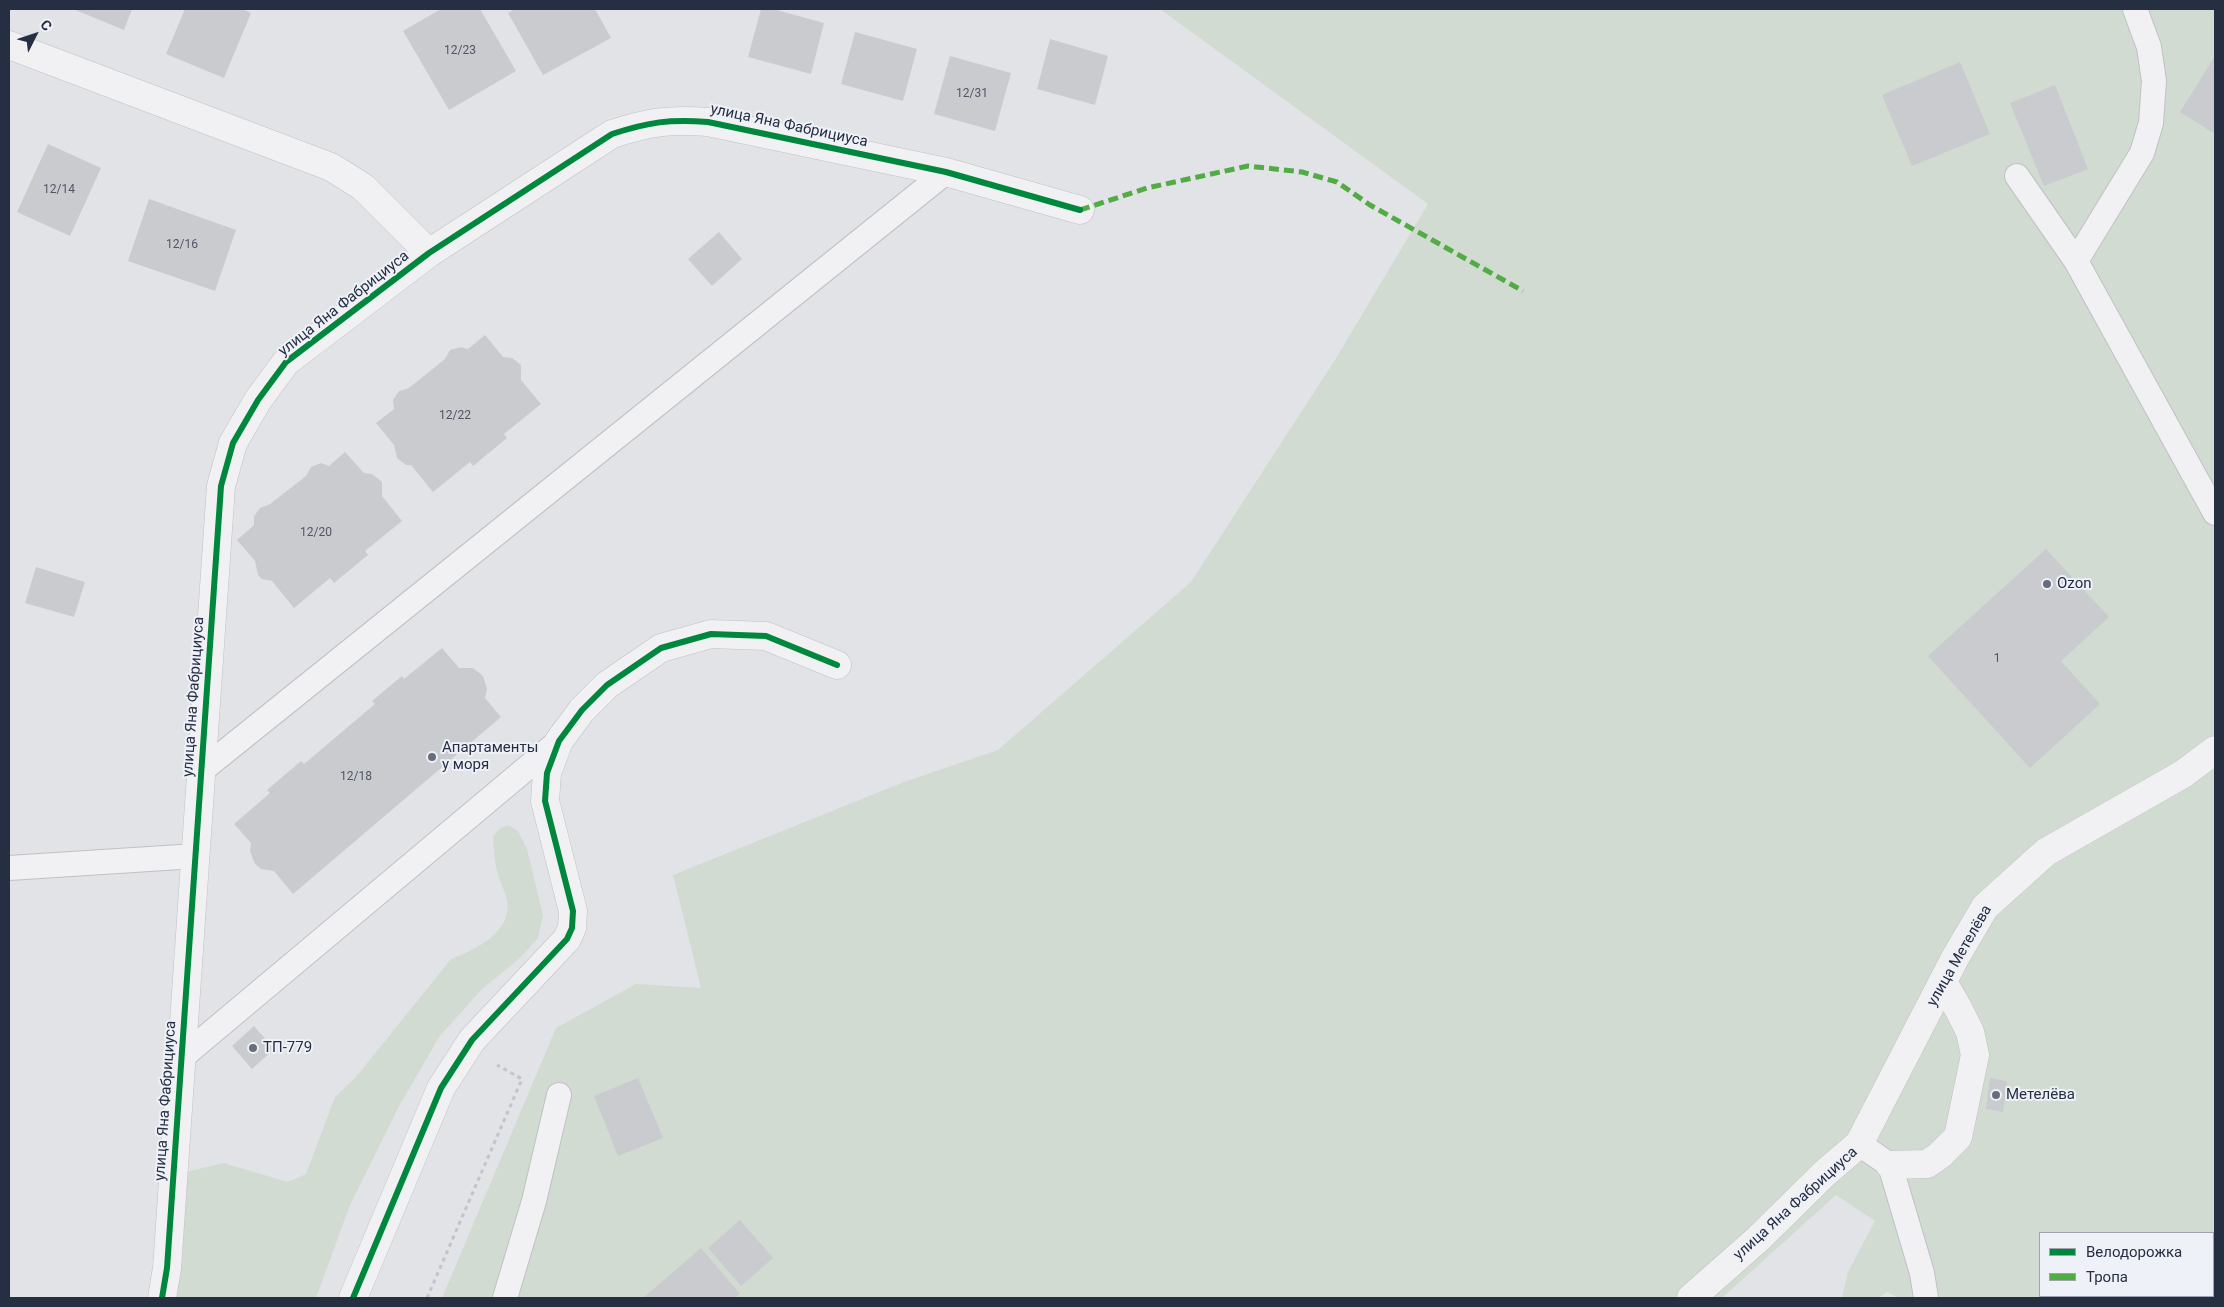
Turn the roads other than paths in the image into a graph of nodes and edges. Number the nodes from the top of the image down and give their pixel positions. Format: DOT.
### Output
graph roads {
  1 [pos="2135,9"];
  2 [pos="9,45"];
  3 [pos="946,172"];
  4 [pos="2017,176"];
  5 [pos="1080,210"];
  6 [pos="429,253"];
  7 [pos="2076,261"];
  8 [pos="2215,513"];
  9 [pos="837,665"];
  10 [pos="559,741"];
  11 [pos="2215,750"];
  12 [pos="201,771"];
  13 [pos="196,856"];
  14 [pos="9,868"];
  15 [pos="1943,982"];
  16 [pos="182,1058"];
  17 [pos="559,1095"];
  18 [pos="1859,1144"];
  19 [pos="1890,1165"];
  20 [pos="162,1298"];
  21 [pos="353,1298"];
  22 [pos="505,1298"];
  23 [pos="1691,1298"];
  24 [pos="1926,1298"];
  1 -- 7 [label="lane"];
  2 -- 6 [label="street, улица Яна Фабрициуса"];
  3 -- 5 [label="street, улица Яна Фабрициуса"];
  3 -- 6 [label="street, улица Яна Фабрициуса"];
  3 -- 12 [label="lane"];
  4 -- 7 [label="lane"];
  6 -- 12 [label="street, улица Яна Фабрициуса"];
  7 -- 8 [label="lane"];
  9 -- 10 [label="street"];
  10 -- 16 [label="lane"];
  10 -- 21 [label="street"];
  11 -- 15 [label="street, улица Метелёва"];
  12 -- 13 [label="street, улица Яна Фабрициуса"];
  13 -- 14 [label="lane"];
  13 -- 16 [label="street, улица Яна Фабрициуса"];
  15 -- 18 [label="street, улица Метелёва"];
  15 -- 19 [label="street"];
  16 -- 20 [label="street, улица Яна Фабрициуса"];
  17 -- 22 [label="lane"];
  18 -- 19 [label="lane, улица Яна Фабрициуса"];
  18 -- 23 [label="street, улица Яна Фабрициуса"];
  19 -- 24 [label="lane"];
}
